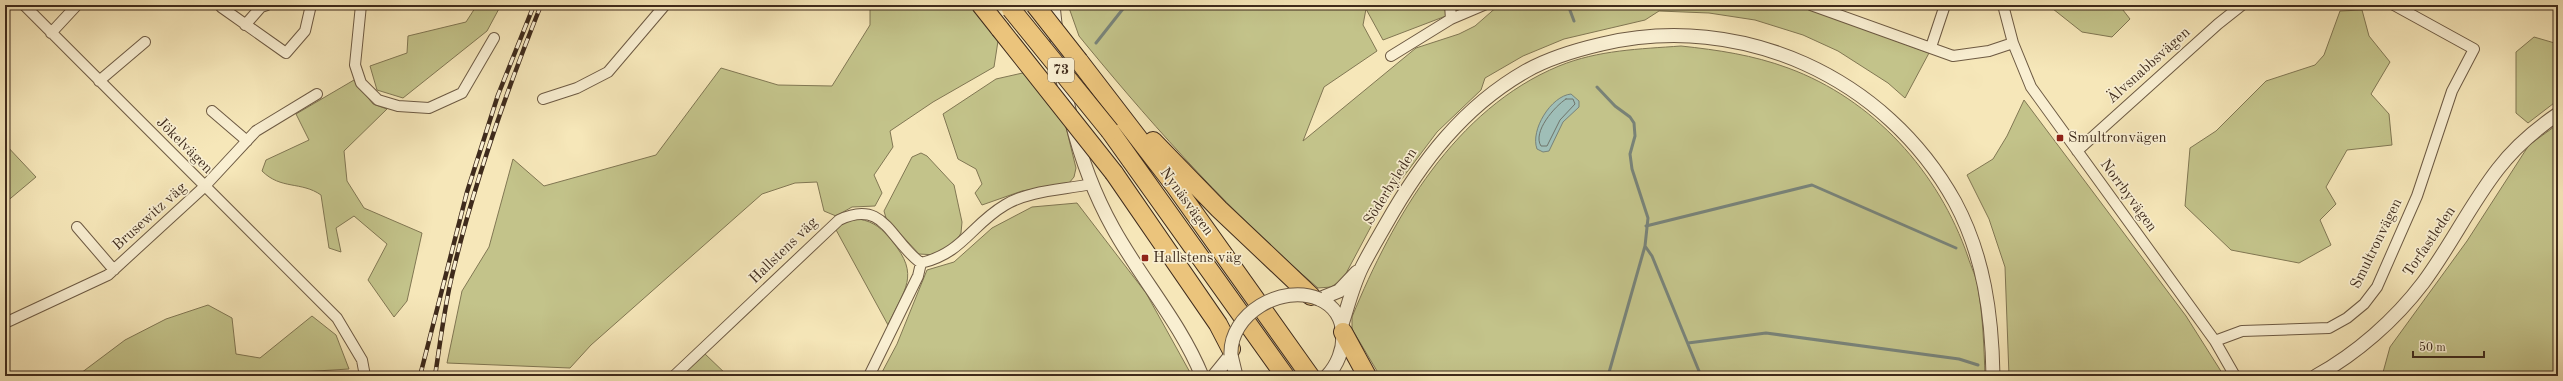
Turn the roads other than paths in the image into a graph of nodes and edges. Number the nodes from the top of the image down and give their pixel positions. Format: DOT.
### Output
graph roads {
  1 [pos="24,5"];
  2 [pos="77,5"];
  3 [pos="267,5"];
  4 [pos="310,5"];
  5 [pos="361,5"];
  6 [pos="665,5"];
  7 [pos="981,5"];
  8 [pos="1035,5"];
  9 [pos="1053,5"];
  10 [pos="1450,5"];
  11 [pos="1484,5"];
  12 [pos="1811,5"];
  13 [pos="1945,5"];
  14 [pos="2004,5"];
  15 [pos="2242,5"];
  16 [pos="2394,5"];
  17 [pos="221,7"];
  18 [pos="1010,7"];
  19 [pos="1451,19"];
  20 [pos="245,25"];
  21 [pos="51,33"];
  22 [pos="494,38"];
  23 [pos="145,42"];
  24 [pos="2013,43"];
  25 [pos="1931,47"];
  26 [pos="1391,56"];
  27 [pos="100,81"];
  28 [pos="317,94"];
  29 [pos="543,99"];
  30 [pos="1115,104"];
  31 [pos="212,111"];
  32 [pos="2558,114"];
  33 [pos="247,141"];
  34 [pos="2077,151"];
  35 [pos="1091,184"];
  36 [pos="204,187"];
  37 [pos="77,227"];
  38 [pos="921,263"];
  39 [pos="1361,268"];
  40 [pos="114,270"];
  41 [pos="1315,298"];
  42 [pos="5,323"];
  43 [pos="1342,328"];
  44 [pos="2215,341"];
  45 [pos="1231,352"];
  46 [pos="365,376"];
  47 [pos="674,376"];
  48 [pos="869,376"];
  49 [pos="1202,376"];
  50 [pos="1214,376"];
  51 [pos="1236,376"];
  52 [pos="1285,376"];
  53 [pos="1310,376"];
  54 [pos="1327,376"];
  55 [pos="1367,376"];
  56 [pos="1993,376"];
  57 [pos="2235,376"];
  58 [pos="2316,376"];
  1 -- 21 [label="street, Jökelvägen"];
  2 -- 21 [label="street"];
  3 -- 20 [label="street"];
  4 -- 20 [label="street"];
  5 -- 22 [label="street"];
  6 -- 29 [label="street"];
  7 -- 45 [label="highway, bridge"];
  8 -- 30 [label="highway, Nynäsvägen / 73, bridge"];
  9 -- 35 [label="street"];
  10 -- 19 [label="street"];
  11 -- 19 [label="street"];
  12 -- 25 [label="street"];
  13 -- 25 [label="street"];
  14 -- 24 [label="street, Norrbyvägen"];
  15 -- 34 [label="street, Älvsnabbsvägen"];
  16 -- 44 [label="street, Smultronvägen"];
  17 -- 20 [label="street"];
  18 -- 52 [label="highway, Nynäsvägen / 73, bridge"];
  19 -- 26 [label="street"];
  21 -- 27 [label="street, Jökelvägen"];
  23 -- 27 [label="street"];
  24 -- 25 [label="street"];
  24 -- 34 [label="street, Norrbyvägen"];
  27 -- 36 [label="street, Jökelvägen"];
  28 -- 33 [label="street, Brusewitz väg"];
  30 -- 41 [label="highway"];
  30 -- 53 [label="highway, Nynäsvägen / 73"];
  31 -- 33 [label="street"];
  32 -- 58 [label="street, Torfastleden"];
  33 -- 36 [label="street, Brusewitz väg"];
  34 -- 44 [label="street, Norrbyvägen"];
  35 -- 38 [label="street"];
  35 -- 49 [label="street"];
  36 -- 40 [label="street, Brusewitz väg"];
  36 -- 46 [label="street, Jökelvägen"];
  37 -- 40 [label="street"];
  38 -- 47 [label="street, Hallstens väg"];
  38 -- 48 [label="street"];
  39 -- 41 [label="street, Söderbyleden"];
  39 -- 43 [label="street, Söderbyleden"];
  39 -- 56 [label="street, Söderbyleden"];
  40 -- 42 [label="street, Brusewitz väg"];
  41 -- 43 [label="street"];
  41 -- 45 [label="street, bridge"];
  43 -- 54 [label="street, Söderbyleden"];
  43 -- 55 [label="highway"];
  44 -- 57 [label="street, Norrbyvägen"];
  45 -- 50 [label="street"];
  45 -- 51 [label="street"];
}
